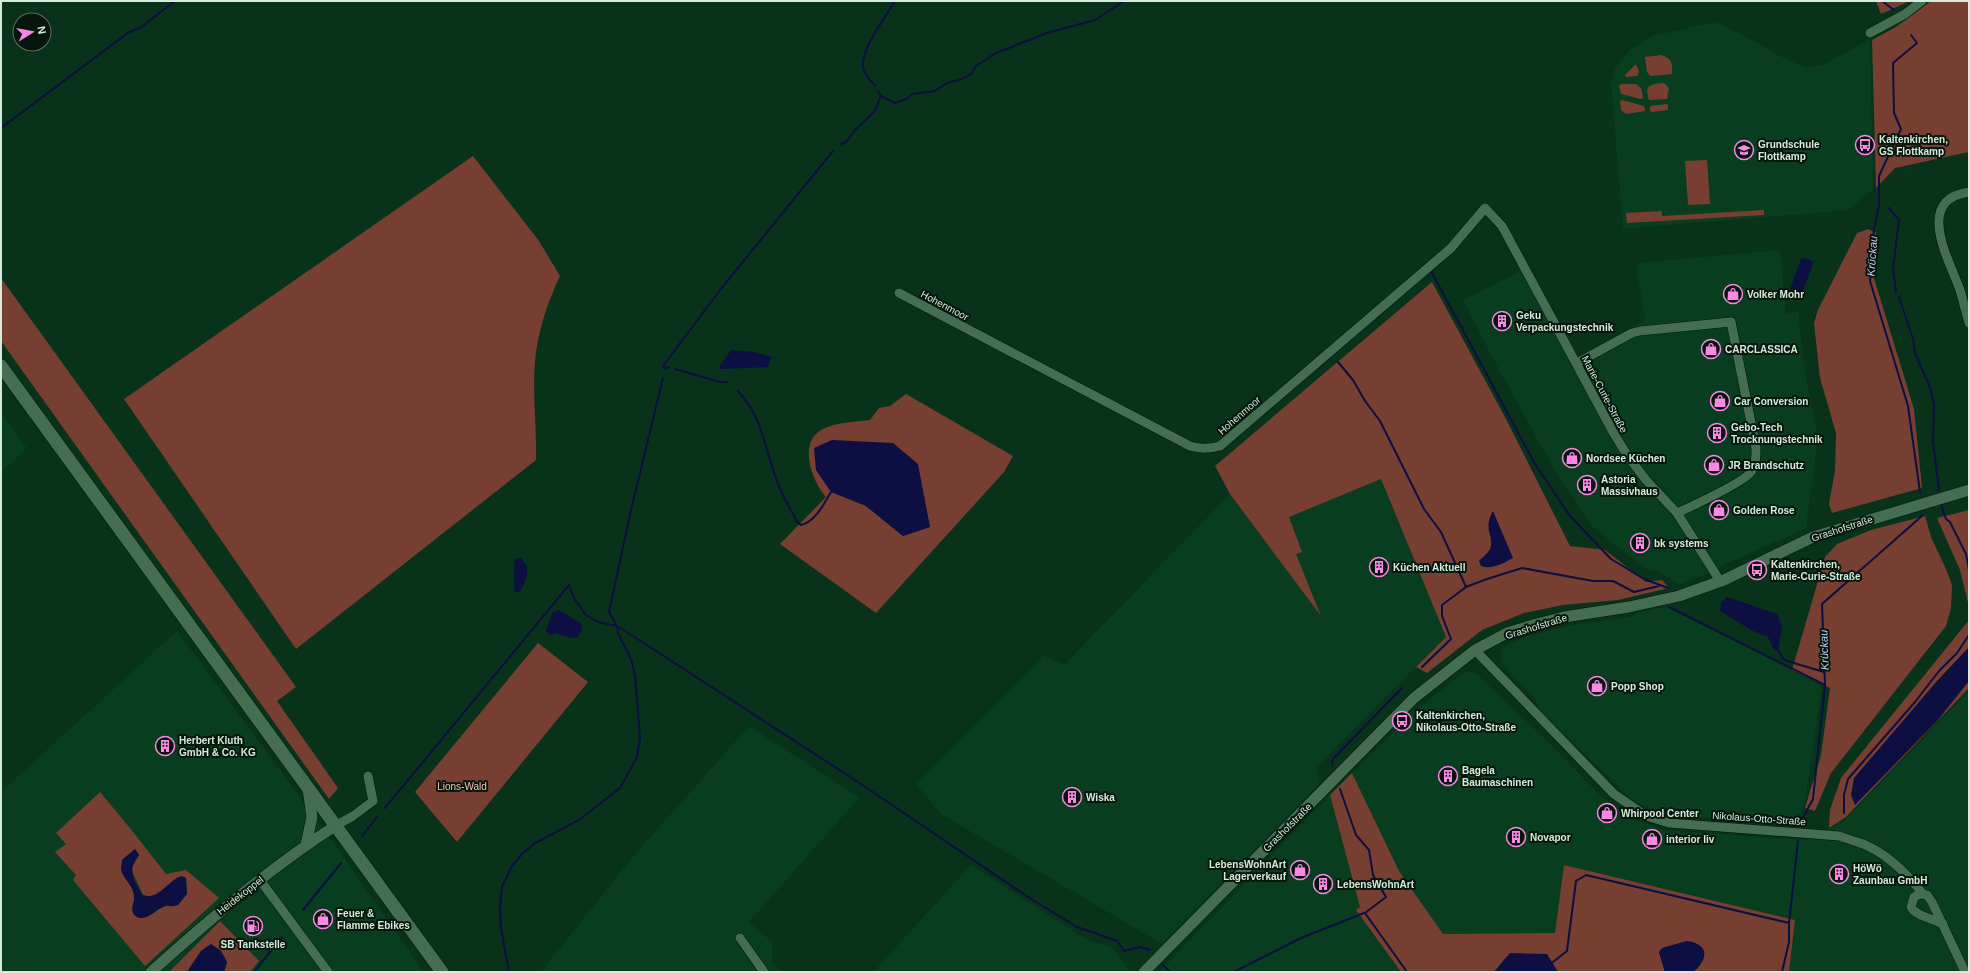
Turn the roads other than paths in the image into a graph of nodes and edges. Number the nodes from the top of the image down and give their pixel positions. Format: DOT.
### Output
graph roads {
  1 [pos="1922,1"];
  2 [pos="1870,33"];
  3 [pos="1969,192"];
  4 [pos="1485,208"];
  5 [pos="899,293"];
  6 [pos="1969,322"];
  7 [pos="1577,363"];
  8 [pos="1,366"];
  9 [pos="1969,490"];
  10 [pos="1677,513"];
  11 [pos="1720,581"];
  12 [pos="1475,650"];
  13 [pos="368,776"];
  14 [pos="308,789"];
  15 [pos="335,826"];
  16 [pos="306,845"];
  17 [pos="260,880"];
  18 [pos="1923,894"];
  19 [pos="1943,924"];
  20 [pos="740,938"];
  21 [pos="151,972"];
  22 [pos="328,972"];
  23 [pos="442,972"];
  24 [pos="764,972"];
  25 [pos="1144,972"];
  26 [pos="1965,972"];
  1 -- 2 [label="street"];
  3 -- 6 [label="street"];
  4 -- 5 [label="street, Hohenmoor"];
  4 -- 7 [label="street, Marie-Curie-Straße"];
  7 -- 10 [label="street, Marie-Curie-Straße"];
  7 -- 10 [label="street"];
  8 -- 14 [label="main road"];
  9 -- 11 [label="street, Grashofstraße"];
  10 -- 11 [label="street, Marie-Curie-Straße"];
  11 -- 12 [label="street, Grashofstraße"];
  12 -- 18 [label="street, Nikolaus-Otto-Straße"];
  12 -- 25 [label="street, Grashofstraße"];
  13 -- 15 [label="street"];
  14 -- 15 [label="main road"];
  14 -- 16 [label="street"];
  15 -- 16 [label="street, Heidekoppel"];
  15 -- 23 [label="main road"];
  16 -- 17 [label="street, Heidekoppel"];
  17 -- 21 [label="street, Heidekoppel"];
  17 -- 22 [label="street"];
  18 -- 19 [label="street, Nikolaus-Otto-Straße"];
  18 -- 19 [label="street"];
  19 -- 26 [label="street, Nikolaus-Otto-Straße"];
  20 -- 24 [label="street"];
}
